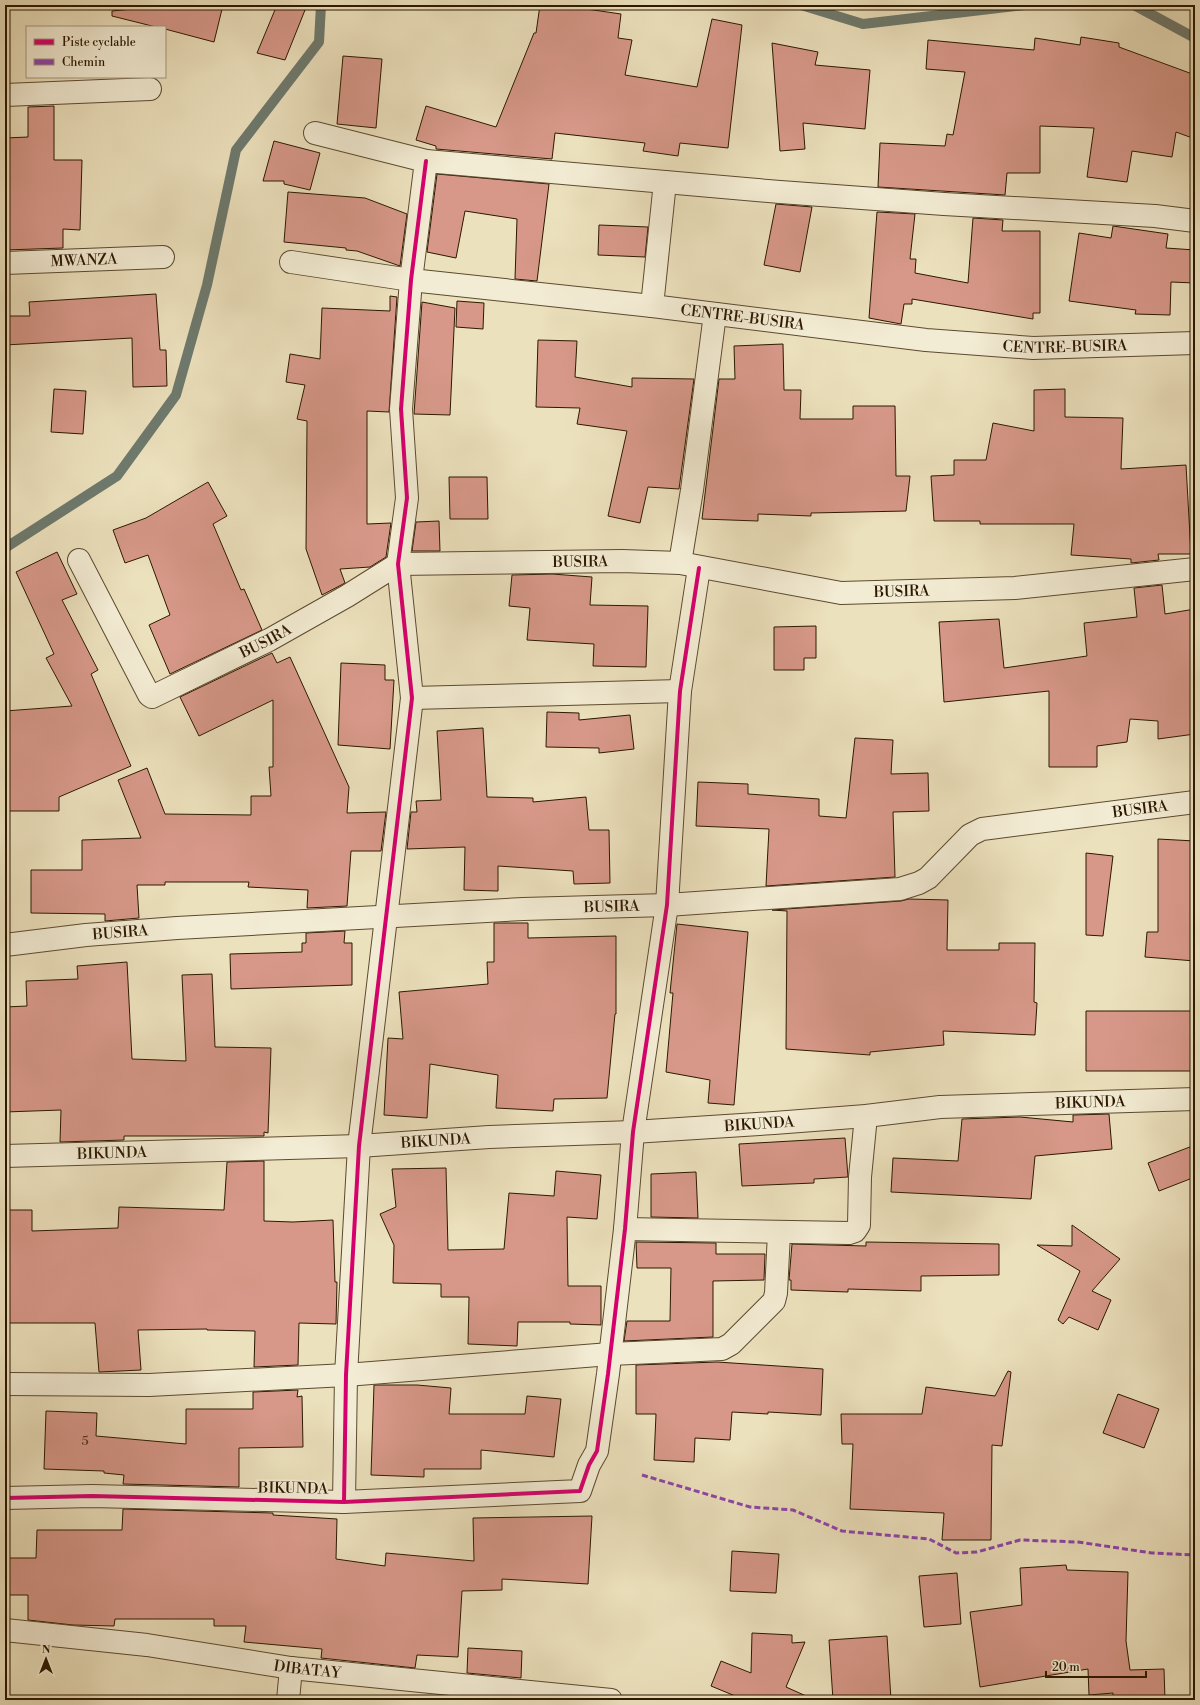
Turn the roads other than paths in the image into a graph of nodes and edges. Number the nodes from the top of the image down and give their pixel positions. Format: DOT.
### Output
graph roads {
  1 [pos="150,89"];
  2 [pos="5,95"];
  3 [pos="315,133"];
  4 [pos="426,161"];
  5 [pos="665,182"];
  6 [pos="1195,221"];
  7 [pos="163,257"];
  8 [pos="291,262"];
  9 [pos="5,263"];
  10 [pos="411,280"];
  11 [pos="652,306"];
  12 [pos="715,314"];
  13 [pos="1195,343"];
  14 [pos="79,560"];
  15 [pos="398,564"];
  16 [pos="689,566"];
  17 [pos="1195,569"];
  18 [pos="680,691"];
  19 [pos="412,698"];
  20 [pos="1195,802"];
  21 [pos="667,905"];
  22 [pos="387,917"];
  23 [pos="5,945"];
  24 [pos="1195,1098"];
  25 [pos="866,1116"];
  26 [pos="633,1132"];
  27 [pos="359,1146"];
  28 [pos="5,1156"];
  29 [pos="625,1229"];
  30 [pos="779,1233"];
  31 [pos="610,1354"];
  32 [pos="346,1375"];
  33 [pos="5,1384"];
  34 [pos="5,1498"];
  35 [pos="344,1502"];
  36 [pos="5,1630"];
  37 [pos="291,1668"];
  38 [pos="288,1700"];
  39 [pos="611,1700"];
  1 -- 2 [label="street"];
  3 -- 4 [label="street"];
  4 -- 5 [label="street"];
  4 -- 10 [label="street"];
  5 -- 6 [label="street"];
  5 -- 11 [label="street"];
  7 -- 9 [label="street, MWANZA"];
  8 -- 10 [label="street, CENTRE-BUSIRA"];
  10 -- 11 [label="street, CENTRE-BUSIRA"];
  10 -- 15 [label="street"];
  11 -- 12 [label="street, CENTRE-BUSIRA"];
  12 -- 13 [label="street, CENTRE-BUSIRA"];
  12 -- 16 [label="street"];
  14 -- 15 [label="street, BUSIRA"];
  15 -- 16 [label="street, BUSIRA"];
  15 -- 19 [label="street"];
  16 -- 17 [label="street, BUSIRA"];
  16 -- 18 [label="street"];
  18 -- 19 [label="street"];
  18 -- 21 [label="street"];
  19 -- 22 [label="street"];
  20 -- 21 [label="street, BUSIRA"];
  21 -- 22 [label="street, BUSIRA"];
  21 -- 26 [label="street"];
  22 -- 23 [label="street, BUSIRA"];
  22 -- 27 [label="street"];
  24 -- 25 [label="street, BIKUNDA"];
  25 -- 26 [label="street, BIKUNDA"];
  25 -- 30 [label="street"];
  26 -- 27 [label="street, BIKUNDA"];
  26 -- 29 [label="street"];
  27 -- 28 [label="street, BIKUNDA"];
  27 -- 32 [label="street"];
  29 -- 30 [label="street"];
  29 -- 31 [label="street"];
  30 -- 31 [label="street"];
  31 -- 32 [label="street"];
  31 -- 35 [label="street, BIKUNDA"];
  32 -- 33 [label="street"];
  32 -- 35 [label="street"];
  34 -- 35 [label="street, BIKUNDA"];
  36 -- 37 [label="street, DIBATAY"];
  37 -- 38 [label="street"];
  37 -- 39 [label="street, DIBATAY"];
}
